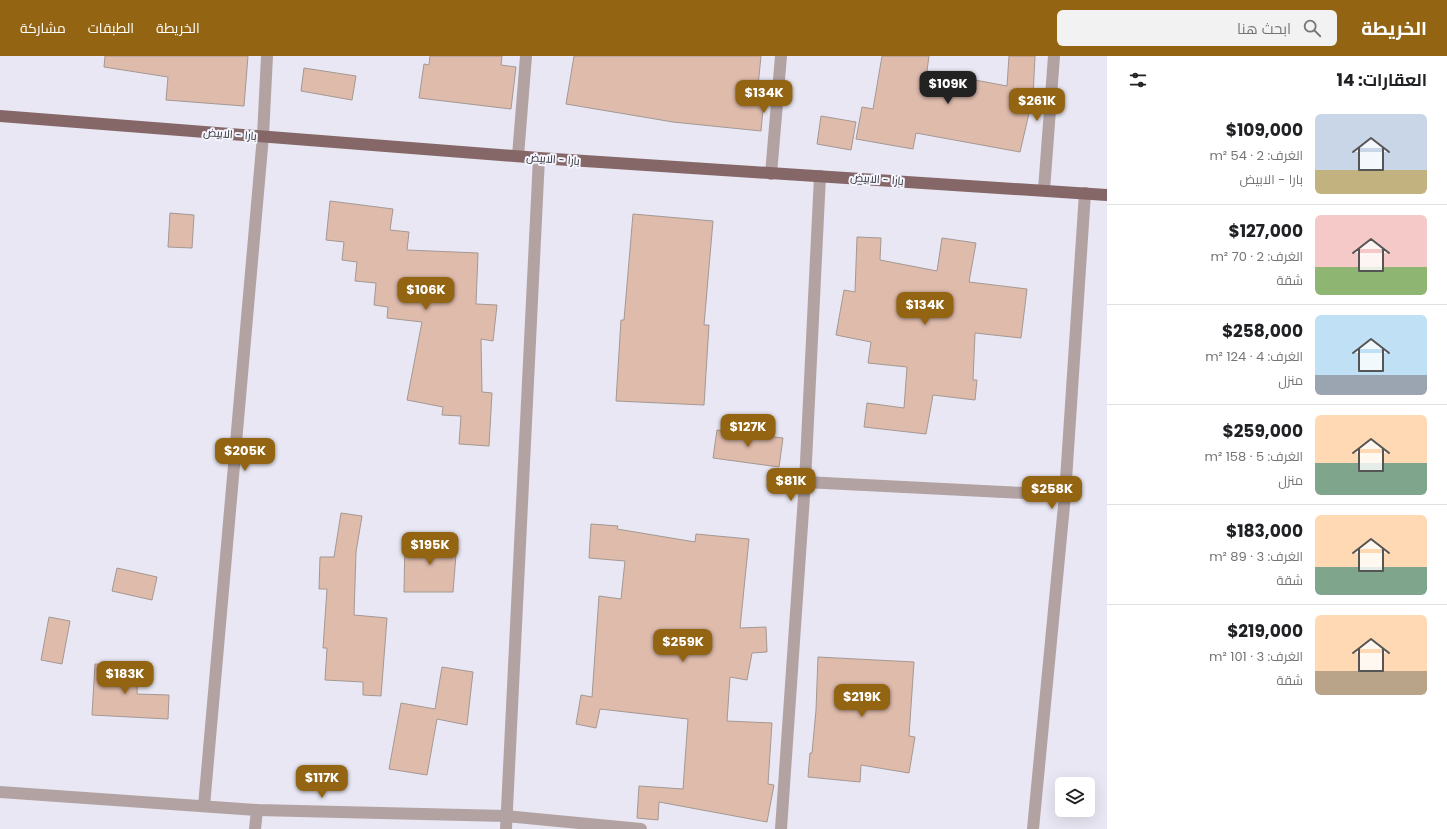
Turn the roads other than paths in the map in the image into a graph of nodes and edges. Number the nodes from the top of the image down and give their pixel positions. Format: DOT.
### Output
graph roads {
  1 [pos="268,56"];
  2 [pos="526,56"];
  3 [pos="781,56"];
  4 [pos="1054,56"];
  5 [pos="0,116"];
  6 [pos="263,136"];
  7 [pos="518,156"];
  8 [pos="539,158"];
  9 [pos="771,174"];
  10 [pos="820,176"];
  11 [pos="1044,190"];
  12 [pos="1085,193"];
  13 [pos="1107,195"];
  14 [pos="804,482"];
  15 [pos="1065,495"];
  16 [pos="0,792"];
  17 [pos="204,806"];
  18 [pos="257,810"];
  19 [pos="506,816"];
  20 [pos="256,829"];
  21 [pos="506,829"];
  22 [pos="641,829"];
  23 [pos="781,829"];
  24 [pos="1033,829"];
  1 -- 6 [label="street"];
  2 -- 7 [label="street"];
  3 -- 9 [label="street"];
  4 -- 11 [label="street"];
  5 -- 6 [label="main road, بارا - الابيض"];
  6 -- 7 [label="main road, بارا - الابيض"];
  6 -- 17 [label="street"];
  7 -- 8 [label="main road, بارا - الابيض"];
  8 -- 9 [label="main road, بارا - الابيض"];
  8 -- 19 [label="street"];
  9 -- 10 [label="main road, بارا - الابيض"];
  10 -- 11 [label="main road, بارا - الابيض"];
  10 -- 14 [label="street"];
  11 -- 12 [label="main road, بارا - الابيض"];
  12 -- 13 [label="main road, بارا - الابيض"];
  12 -- 15 [label="street"];
  14 -- 15 [label="street"];
  14 -- 23 [label="street"];
  15 -- 24 [label="street"];
  16 -- 17 [label="street"];
  17 -- 18 [label="street"];
  18 -- 19 [label="street"];
  18 -- 20 [label="street"];
  19 -- 21 [label="street"];
  19 -- 22 [label="street"];
}
